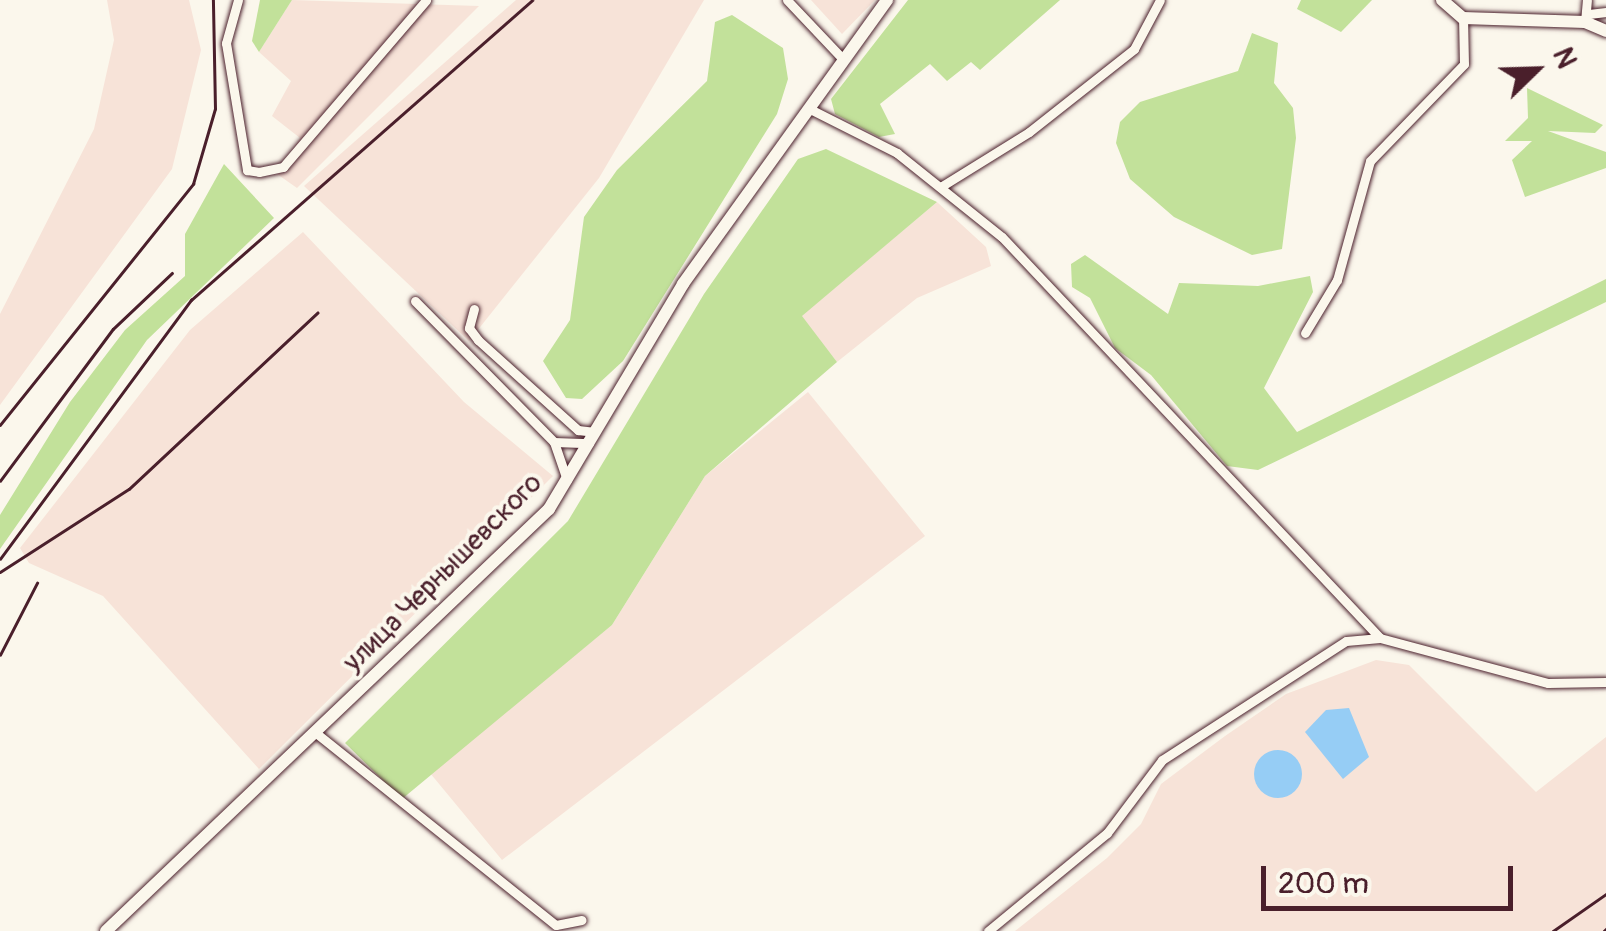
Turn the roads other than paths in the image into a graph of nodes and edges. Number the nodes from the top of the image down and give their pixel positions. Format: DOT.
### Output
graph roads {
  1 [pos="238,0"];
  2 [pos="426,0"];
  3 [pos="787,0"];
  4 [pos="886,0"];
  5 [pos="1160,0"];
  6 [pos="1442,0"];
  7 [pos="1587,0"];
  8 [pos="1606,12"];
  9 [pos="1463,18"];
  10 [pos="1587,18"];
  11 [pos="1606,32"];
  12 [pos="840,56"];
  13 [pos="806,107"];
  14 [pos="942,186"];
  15 [pos="415,301"];
  16 [pos="474,308"];
  17 [pos="1304,333"];
  18 [pos="592,438"];
  19 [pos="554,442"];
  20 [pos="568,483"];
  21 [pos="1380,638"];
  22 [pos="1606,682"];
  23 [pos="316,733"];
  24 [pos="582,920"];
  25 [pos="106,931"];
  26 [pos="988,931"];
  1 -- 2 [label="street"];
  3 -- 12 [label="street"];
  4 -- 12 [label="main road, улица Чернышевского"];
  5 -- 14 [label="street"];
  6 -- 9 [label="main road"];
  7 -- 10 [label="street"];
  8 -- 10 [label="street"];
  9 -- 10 [label="main road"];
  9 -- 17 [label="street"];
  10 -- 11 [label="main road"];
  12 -- 13 [label="main road, улица Чернышевского"];
  13 -- 14 [label="street"];
  13 -- 18 [label="main road, улица Чернышевского"];
  14 -- 21 [label="street"];
  15 -- 19 [label="street"];
  16 -- 18 [label="street"];
  18 -- 19 [label="street"];
  18 -- 20 [label="main road, улица Чернышевского"];
  19 -- 20 [label="street"];
  20 -- 23 [label="main road, улица Чернышевского"];
  21 -- 22 [label="street"];
  21 -- 26 [label="street"];
  23 -- 24 [label="street"];
  23 -- 25 [label="main road, улица Чернышевского"];
}
